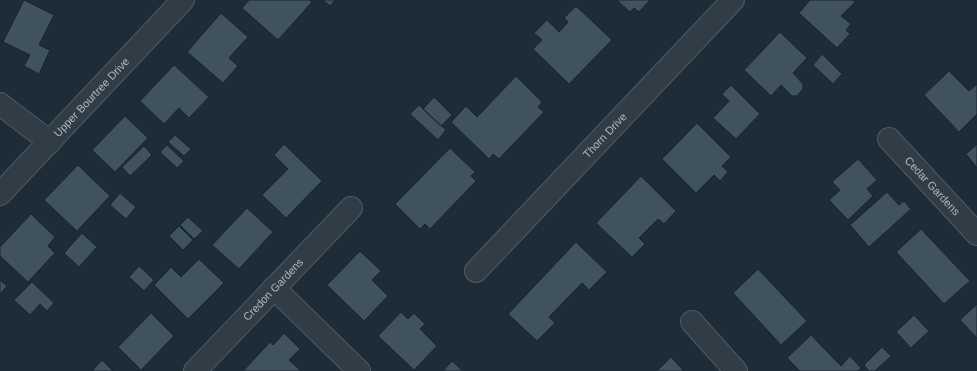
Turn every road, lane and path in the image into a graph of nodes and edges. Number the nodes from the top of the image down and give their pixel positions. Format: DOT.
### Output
graph roads {
  1 [pos="183,0"];
  2 [pos="733,0"];
  3 [pos="0,104"];
  4 [pos="889,139"];
  5 [pos="50,142"];
  6 [pos="0,194"];
  7 [pos="350,208"];
  8 [pos="977,234"];
  9 [pos="476,272"];
  10 [pos="274,288"];
  11 [pos="692,322"];
  12 [pos="195,371"];
  13 [pos="359,371"];
  14 [pos="736,371"];
  1 -- 5 [label="street, Upper Bourtree Drive"];
  2 -- 9 [label="street, Thorn Drive"];
  3 -- 5 [label="street"];
  4 -- 8 [label="street, Cedar Gardens"];
  5 -- 6 [label="street, Upper Bourtree Drive"];
  7 -- 10 [label="street, Credon Gardens"];
  10 -- 12 [label="street, Credon Gardens"];
  10 -- 13 [label="street"];
  11 -- 14 [label="street"];
}
